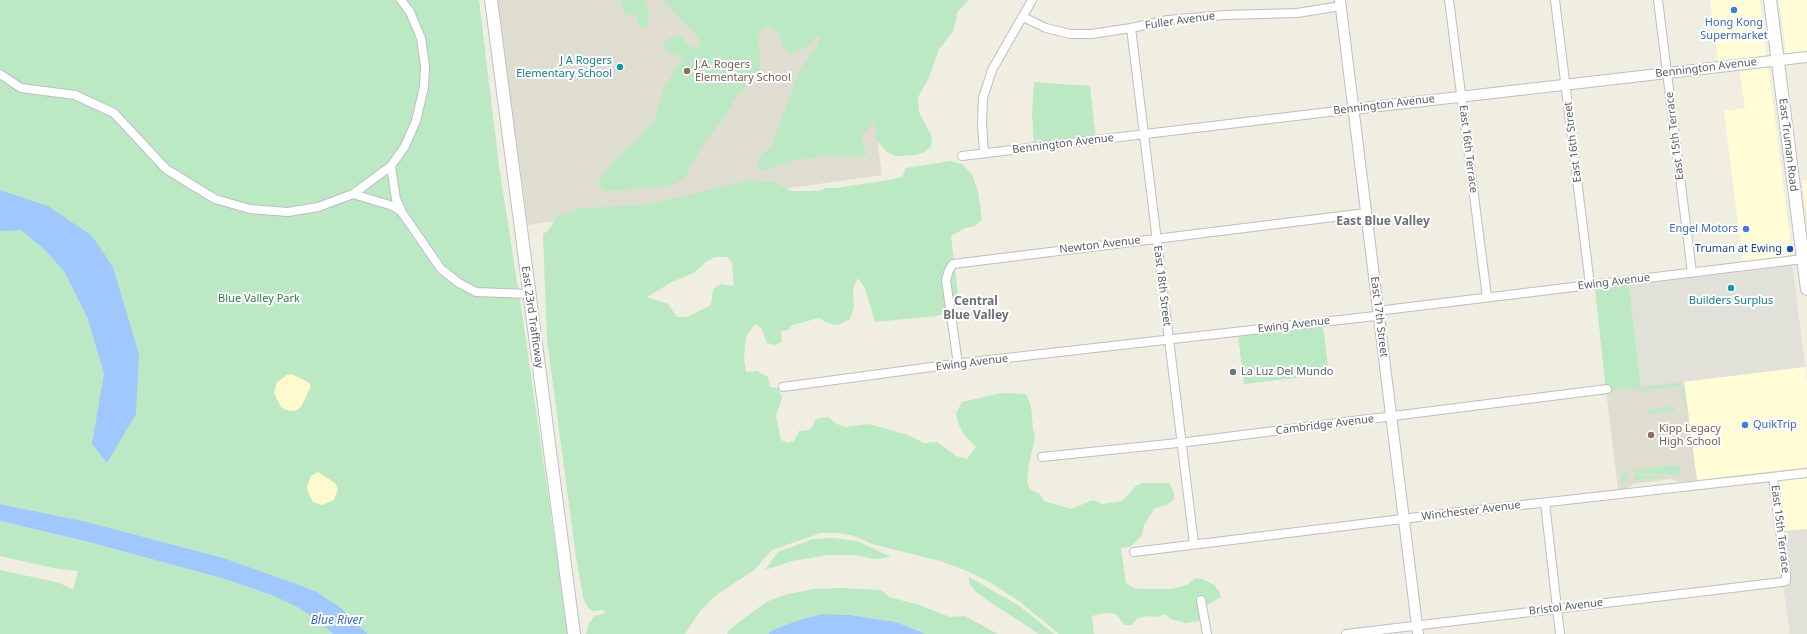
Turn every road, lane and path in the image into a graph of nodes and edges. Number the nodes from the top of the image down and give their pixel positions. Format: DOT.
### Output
graph roads {
  1 [pos="401,0"];
  2 [pos="491,0"];
  3 [pos="1032,0"];
  4 [pos="1449,0"];
  5 [pos="1555,0"];
  6 [pos="1658,0"];
  7 [pos="1770,0"];
  8 [pos="1341,3"];
  9 [pos="1023,16"];
  10 [pos="1131,28"];
  11 [pos="1807,57"];
  12 [pos="1778,60"];
  13 [pos="1668,73"];
  14 [pos="0,74"];
  15 [pos="1566,84"];
  16 [pos="1461,96"];
  17 [pos="1354,109"];
  18 [pos="1144,134"];
  19 [pos="984,153"];
  20 [pos="962,156"];
  21 [pos="391,166"];
  22 [pos="353,194"];
  23 [pos="401,211"];
  24 [pos="1366,213"];
  25 [pos="1156,238"];
  26 [pos="1804,244"];
  27 [pos="1803,259"];
  28 [pos="1692,273"];
  29 [pos="1590,285"];
  30 [pos="1807,289"];
  31 [pos="529,294"];
  32 [pos="1487,297"];
  33 [pos="1378,313"];
  34 [pos="1169,340"];
  35 [pos="958,364"];
  36 [pos="783,387"];
  37 [pos="1607,389"];
  38 [pos="1392,417"];
  39 [pos="1182,442"];
  40 [pos="1042,457"];
  41 [pos="1807,473"];
  42 [pos="1773,477"];
  43 [pos="1545,502"];
  44 [pos="1405,519"];
  45 [pos="1194,544"];
  46 [pos="1134,552"];
  47 [pos="1786,581"];
  48 [pos="1201,600"];
  49 [pos="1557,608"];
  50 [pos="1417,630"];
  51 [pos="574,634"];
  52 [pos="1207,634"];
  53 [pos="1346,634"];
  54 [pos="1560,634"];
  1 -- 21 [label="street"];
  2 -- 31 [label="main road, East 23rd Trafficway"];
  3 -- 9 [label="street"];
  4 -- 16 [label="street, East 16th Terrace"];
  5 -- 15 [label="street, East 16th Street"];
  6 -- 13 [label="street, East 15th Terrace"];
  7 -- 12 [label="main road, East Truman Road"];
  8 -- 10 [label="street, Fuller Avenue"];
  8 -- 17 [label="street, East 17th Street"];
  9 -- 10 [label="street, Fuller Avenue"];
  9 -- 19 [label="street"];
  10 -- 18 [label="street, East 18th Street"];
  11 -- 12 [label="street, Bennington Avenue"];
  12 -- 13 [label="street, Bennington Avenue"];
  12 -- 26 [label="main road, East Truman Road"];
  13 -- 15 [label="street, Bennington Avenue"];
  13 -- 28 [label="street, East 15th Terrace"];
  14 -- 22 [label="street"];
  15 -- 16 [label="street, Bennington Avenue"];
  15 -- 29 [label="street, East 16th Street"];
  16 -- 17 [label="street, Bennington Avenue"];
  16 -- 32 [label="street, East 16th Terrace"];
  17 -- 18 [label="street, Bennington Avenue"];
  17 -- 24 [label="street, East 17th Street"];
  18 -- 19 [label="street, Bennington Avenue"];
  18 -- 25 [label="street, East 18th Street"];
  19 -- 20 [label="street, Bennington Avenue"];
  21 -- 22 [label="street"];
  21 -- 23 [label="street"];
  22 -- 23 [label="street"];
  23 -- 31 [label="street"];
  24 -- 25 [label="street, Newton Avenue"];
  24 -- 33 [label="street, East 17th Street"];
  25 -- 34 [label="street, East 18th Street"];
  25 -- 35 [label="street, Newton Avenue"];
  26 -- 27 [label="main road, East Truman Road"];
  27 -- 28 [label="street, Ewing Avenue"];
  27 -- 30 [label="main road, East Truman Road"];
  28 -- 29 [label="street, Ewing Avenue"];
  29 -- 32 [label="street, Ewing Avenue"];
  31 -- 51 [label="main road, East 23rd Trafficway"];
  32 -- 33 [label="street, Ewing Avenue"];
  33 -- 34 [label="street, Ewing Avenue"];
  33 -- 38 [label="street, East 17th Street"];
  34 -- 35 [label="street, Ewing Avenue"];
  34 -- 39 [label="street, East 18th Street"];
  35 -- 36 [label="street, Ewing Avenue"];
  37 -- 38 [label="street, Cambridge Avenue"];
  38 -- 39 [label="street, Cambridge Avenue"];
  38 -- 44 [label="street, East 17th Street"];
  39 -- 40 [label="street, Cambridge Avenue"];
  39 -- 45 [label="street, East 18th Street"];
  41 -- 42 [label="street, Winchester Avenue"];
  42 -- 43 [label="street, Winchester Avenue"];
  42 -- 47 [label="street, East 15th Terrace"];
  43 -- 44 [label="street, Winchester Avenue"];
  43 -- 49 [label="street"];
  44 -- 45 [label="street, Winchester Avenue"];
  44 -- 50 [label="street, East 17th Street"];
  45 -- 46 [label="street, Winchester Avenue"];
  47 -- 49 [label="street, Bristol Avenue"];
  48 -- 52 [label="street"];
  49 -- 50 [label="street, Bristol Avenue"];
  49 -- 54 [label="street"];
  50 -- 53 [label="street, Bristol Avenue"];
}
